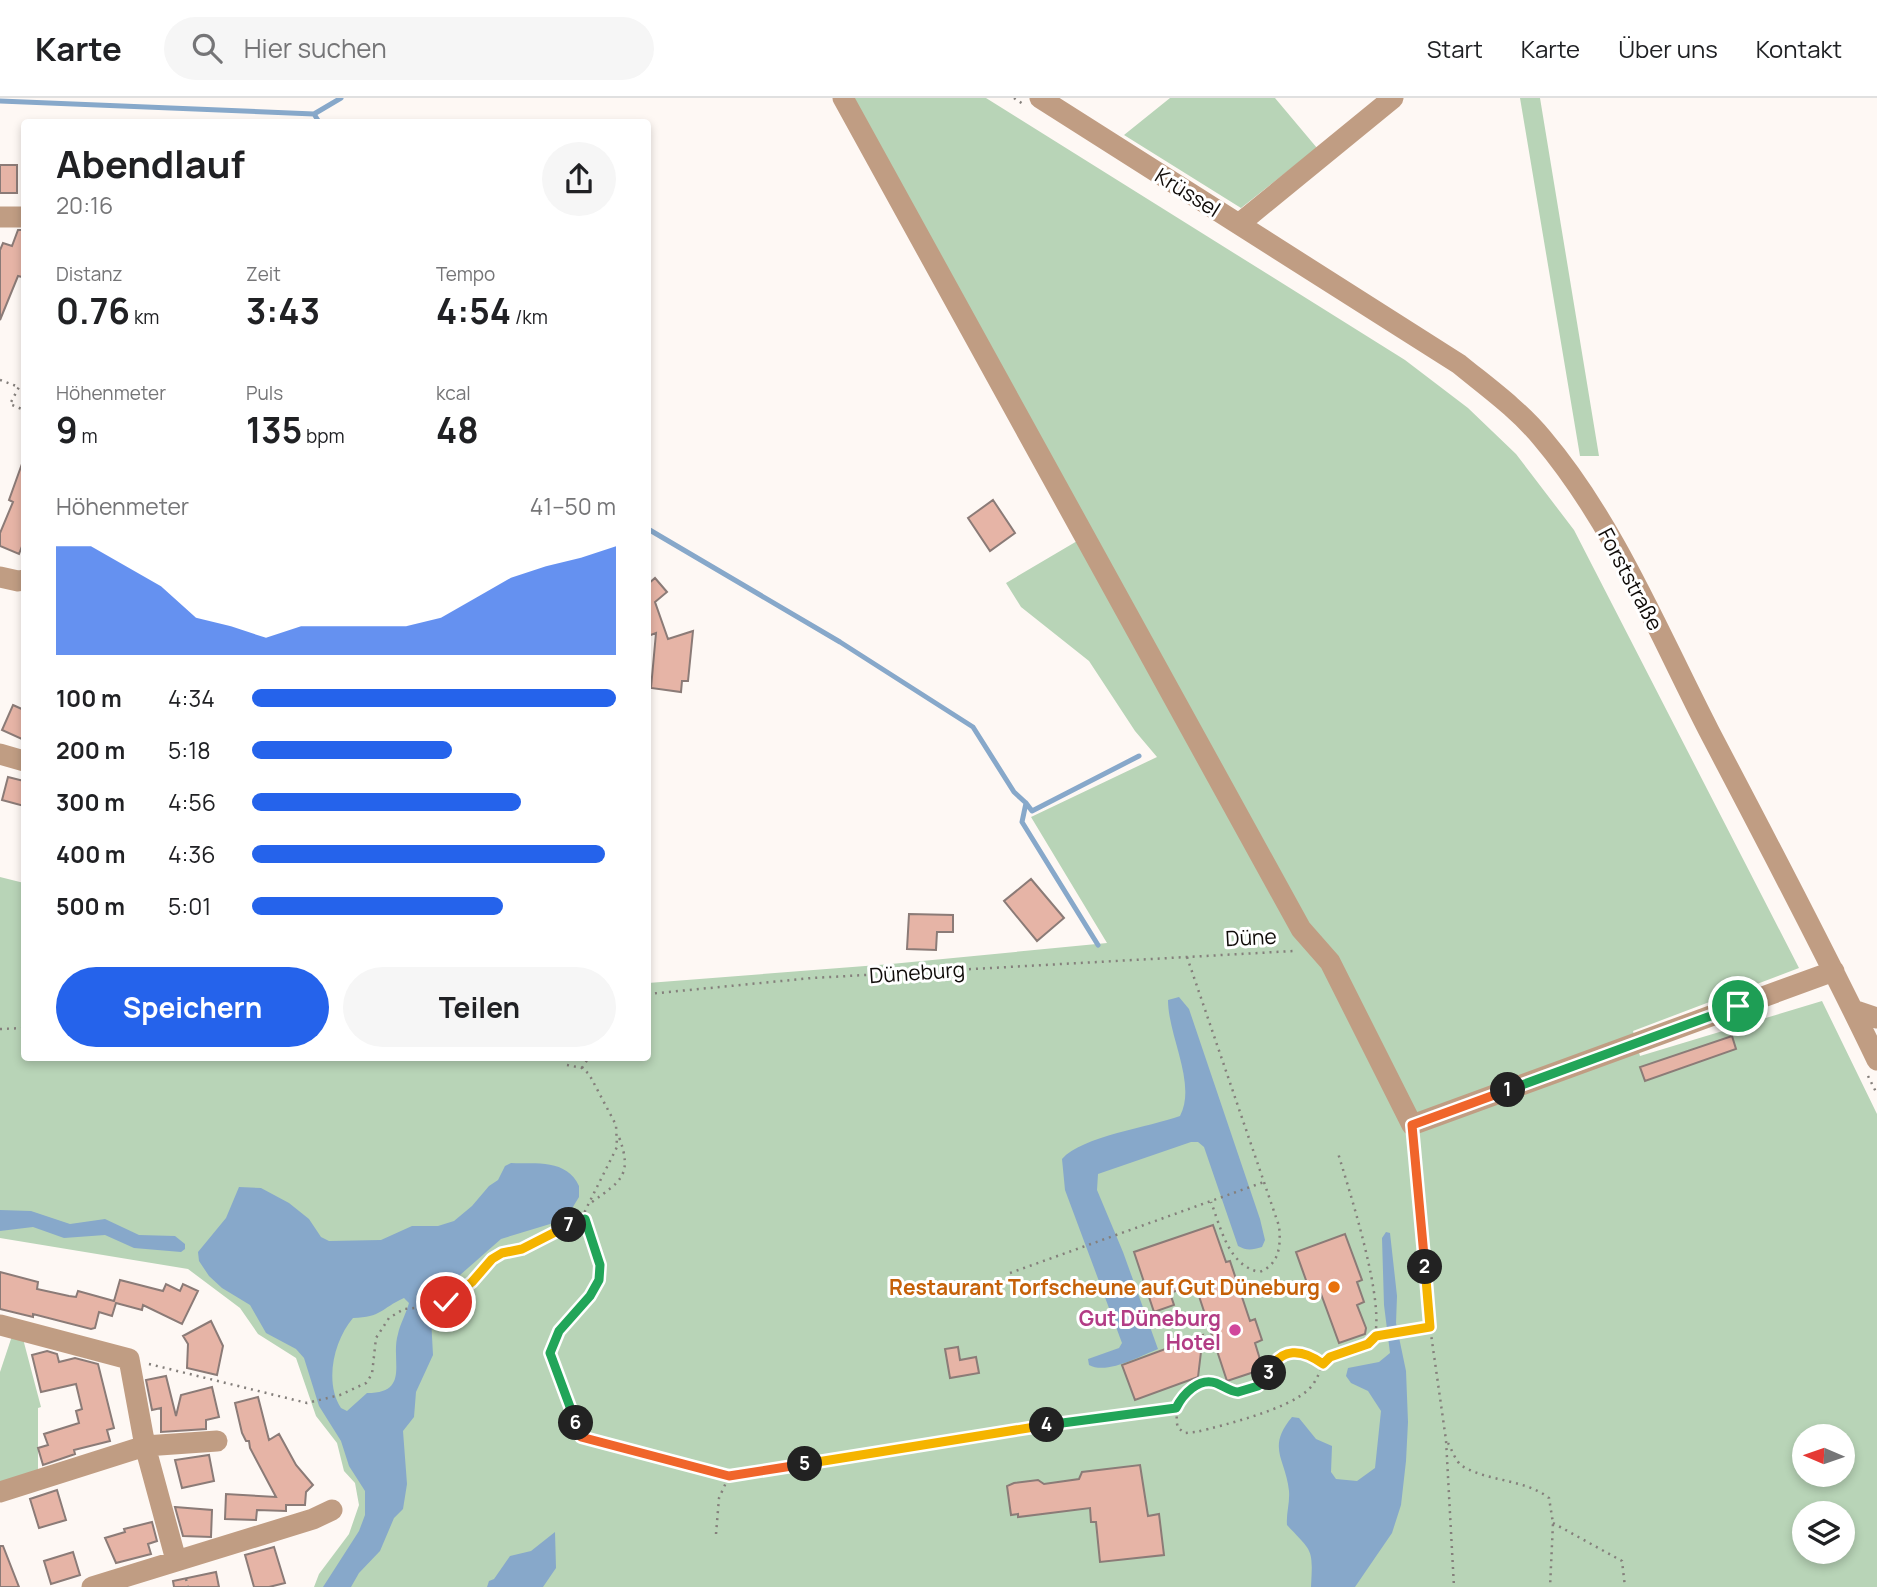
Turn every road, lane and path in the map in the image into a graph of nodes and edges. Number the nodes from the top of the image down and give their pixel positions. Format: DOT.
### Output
graph roads {
  1 [pos="843,98"];
  2 [pos="1014,98"];
  3 [pos="1393,98"];
  4 [pos="1036,103"];
  5 [pos="0,217"];
  6 [pos="21,217"];
  7 [pos="1239,224"];
  8 [pos="0,380"];
  9 [pos="21,409"];
  10 [pos="0,577"];
  11 [pos="21,581"];
  12 [pos="0,754"];
  13 [pos="21,760"];
  14 [pos="1316,946"];
  15 [pos="1187,957"];
  16 [pos="1834,971"];
  17 [pos="651,994"];
  18 [pos="1853,1010"];
  19 [pos="1877,1018"];
  20 [pos="21,1028"];
  21 [pos="0,1029"];
  22 [pos="1877,1060"];
  23 [pos="586,1061"];
  24 [pos="567,1065"];
  25 [pos="582,1068"];
  26 [pos="1412,1125"];
  27 [pos="618,1135"];
  28 [pos="1338,1153"];
  29 [pos="1264,1182"];
  30 [pos="1211,1202"];
  31 [pos="590,1204"];
  32 [pos="585,1219"];
  33 [pos="1010,1273"];
  34 [pos="0,1325"];
  35 [pos="1430,1327"];
  36 [pos="1376,1336"];
  37 [pos="129,1359"];
  38 [pos="1323,1364"];
  39 [pos="1176,1408"];
  40 [pos="1446,1440"];
  41 [pos="218,1441"];
  42 [pos="145,1446"];
  43 [pos="729,1476"];
  44 [pos="0,1492"];
  45 [pos="332,1510"];
  46 [pos="1553,1523"];
  47 [pos="716,1534"];
  48 [pos="176,1560"];
  49 [pos="92,1587"];
  50 [pos="1454,1587"];
  51 [pos="1550,1587"];
  52 [pos="1625,1587"];
  1 -- 14 [label="street"];
  2 -- 4 [label="path"];
  3 -- 7 [label="street, Krüssel"];
  4 -- 7 [label="street, Krüssel"];
  5 -- 6 [label="street"];
  7 -- 16 [label="street, Forststraße"];
  8 -- 9 [label="path"];
  10 -- 11 [label="street"];
  12 -- 13 [label="street"];
  14 -- 15 [label="path, Düne"];
  14 -- 26 [label="street"];
  15 -- 17 [label="path, Düneburg"];
  15 -- 29 [label="path"];
  16 -- 18 [label="street, Forststraße"];
  16 -- 26 [label="street"];
  18 -- 19 [label="street"];
  18 -- 22 [label="street, Forststraße"];
  20 -- 21 [label="path"];
  23 -- 25 [label="path"];
  24 -- 25 [label="path"];
  25 -- 27 [label="path"];
  26 -- 35 [label="path"];
  27 -- 31 [label="path"];
  27 -- 31 [label="path"];
  28 -- 36 [label="path"];
  29 -- 30 [label="path"];
  29 -- 30 [label="path"];
  30 -- 33 [label="path"];
  31 -- 32 [label="path"];
  32 -- 37 [label="path"];
  32 -- 43 [label="path"];
  34 -- 37 [label="street"];
  35 -- 36 [label="path"];
  35 -- 40 [label="path"];
  36 -- 38 [label="path"];
  37 -- 42 [label="street"];
  38 -- 39 [label="path"];
  38 -- 39 [label="path"];
  39 -- 43 [label="path"];
  40 -- 46 [label="path"];
  40 -- 50 [label="path"];
  41 -- 42 [label="street"];
  42 -- 44 [label="street"];
  42 -- 48 [label="street"];
  43 -- 47 [label="path"];
  45 -- 48 [label="street"];
  46 -- 51 [label="path"];
  46 -- 52 [label="path"];
  48 -- 49 [label="street"];
}
